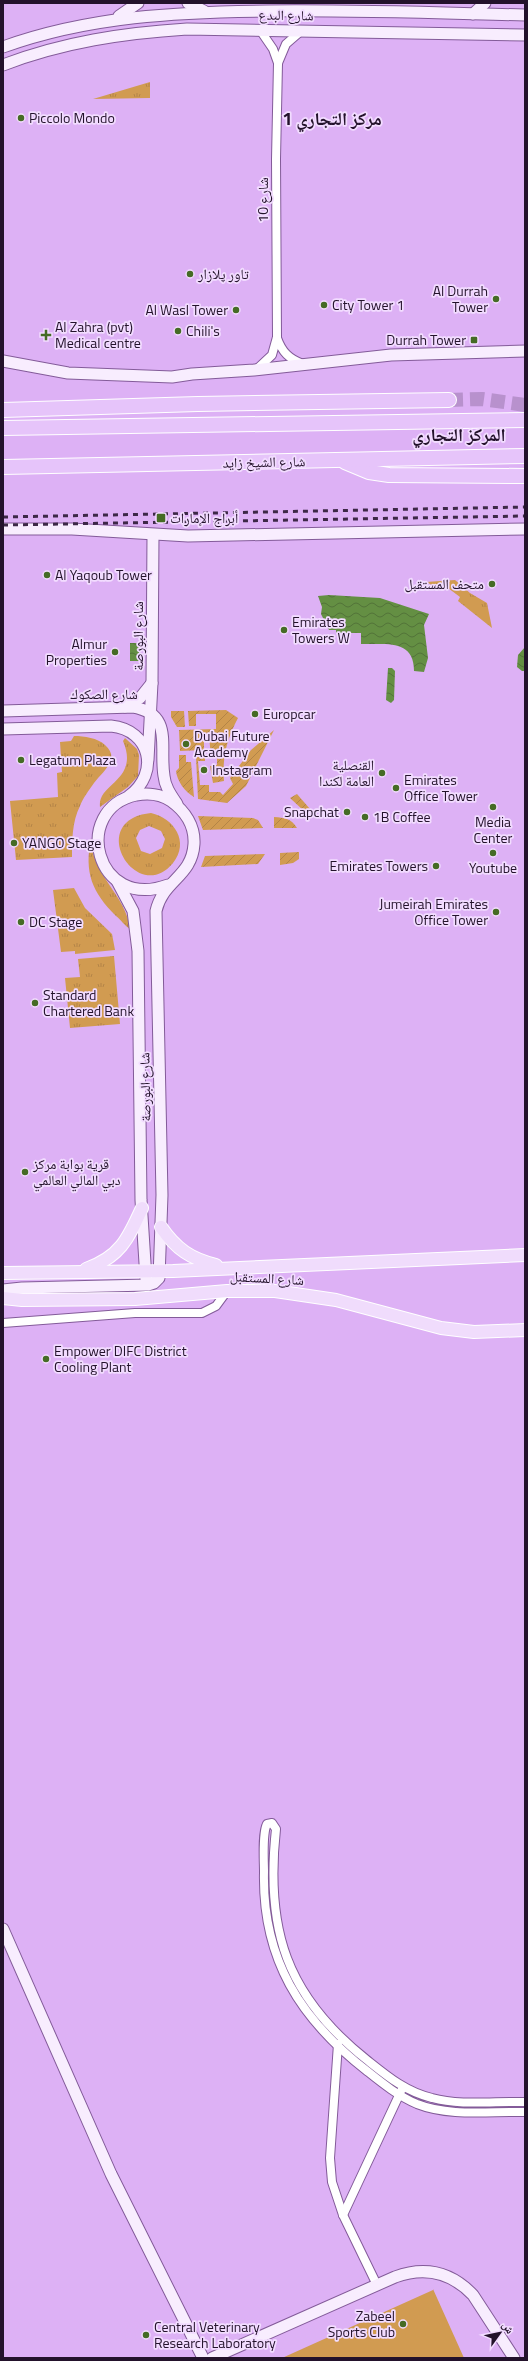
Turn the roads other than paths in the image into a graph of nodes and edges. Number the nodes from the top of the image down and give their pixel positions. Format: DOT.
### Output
graph roads {
  1 [pos="138,3"];
  2 [pos="188,3"];
  3 [pos="485,3"];
  4 [pos="330,7"];
  5 [pos="206,12"];
  6 [pos="473,14"];
  7 [pos="525,16"];
  8 [pos="113,19"];
  9 [pos="260,30"];
  10 [pos="301,31"];
  11 [pos="525,35"];
  12 [pos="3,47"];
  13 [pos="278,63"];
  14 [pos="3,65"];
  15 [pos="277,337"];
  16 [pos="525,351"];
  17 [pos="3,361"];
  18 [pos="306,365"];
  19 [pos="254,370"];
  20 [pos="449,400"];
  21 [pos="3,410"];
  22 [pos="525,420"];
  23 [pos="3,428"];
  24 [pos="525,456"];
  25 [pos="341,460"];
  26 [pos="3,467"];
  27 [pos="525,476"];
  28 [pos="3,529"];
  29 [pos="525,529"];
  30 [pos="153,536"];
  31 [pos="152,682"];
  32 [pos="125,708"];
  33 [pos="3,711"];
  34 [pos="151,712"];
  35 [pos="3,729"];
  36 [pos="148,760"];
  37 [pos="129,797"];
  38 [pos="178,806"];
  39 [pos="117,881"];
  40 [pos="168,885"];
  41 [pos="142,1208"];
  42 [pos="161,1227"];
  43 [pos="525,1247"];
  44 [pos="525,1255"];
  45 [pos="489,1257"];
  46 [pos="227,1267"];
  47 [pos="146,1271"];
  48 [pos="161,1271"];
  49 [pos="77,1272"];
  50 [pos="3,1273"];
  51 [pos="148,1285"];
  52 [pos="3,1290"];
  53 [pos="227,1291"];
  54 [pos="158,1297"];
  55 [pos="3,1298"];
  56 [pos="3,1323"];
  57 [pos="525,1330"];
  58 [pos="3,1929"];
  59 [pos="339,2035"];
  60 [pos="337,2047"];
  61 [pos="403,2086"];
  62 [pos="399,2095"];
  63 [pos="432,2098"];
  64 [pos="525,2102"];
  65 [pos="428,2108"];
  66 [pos="525,2112"];
  67 [pos="343,2216"];
  68 [pos="377,2285"];
  69 [pos="203,2358"];
  70 [pos="212,2358"];
  71 [pos="514,2358"];
  1 -- 8 [label="street"];
  2 -- 5 [label="street"];
  3 -- 6 [label="street"];
  4 -- 5 [label="street, شارع البدع"];
  4 -- 6 [label="street, شارع البدع"];
  5 -- 8 [label="street, شارع البدع"];
  6 -- 7 [label="street, شارع البدع"];
  8 -- 12 [label="street, شارع البدع"];
  9 -- 10 [label="street, شارع البدع"];
  9 -- 13 [label="street, شارع 10"];
  9 -- 14 [label="street, شارع البدع"];
  10 -- 11 [label="street, شارع البدع"];
  10 -- 13 [label="street, شارع 10"];
  13 -- 15 [label="street, شارع 10"];
  15 -- 18 [label="street, شارع 10"];
  15 -- 19 [label="street, شارع 10"];
  16 -- 18 [label="street"];
  17 -- 19 [label="street"];
  18 -- 19 [label="street"];
  20 -- 21 [label="highway"];
  22 -- 23 [label="highway"];
  24 -- 25 [label="highway, شارع الشيخ زايد"];
  25 -- 26 [label="highway, شارع الشيخ زايد"];
  25 -- 27 [label="highway"];
  28 -- 30 [label="street"];
  29 -- 30 [label="street"];
  30 -- 31 [label="street, شارع البورصة"];
  31 -- 32 [label="street"];
  31 -- 34 [label="street, شارع البورصة"];
  32 -- 33 [label="street, شارع الصكوك"];
  32 -- 34 [label="street, شارع الصكوك"];
  34 -- 36 [label="street, شارع البورصة"];
  34 -- 38 [label="street, شارع الصكوك"];
  35 -- 36 [label="street"];
  36 -- 37 [label="street"];
  37 -- 38 [label="street"];
  37 -- 39 [label="street"];
  38 -- 40 [label="street"];
  39 -- 40 [label="street"];
  39 -- 41 [label="street, شارع البورصة"];
  40 -- 42 [label="street, شارع البورصة"];
  41 -- 47 [label="street, شارع البورصة"];
  41 -- 49 [label="main road"];
  42 -- 46 [label="main road"];
  42 -- 48 [label="street, شارع البورصة"];
  43 -- 45 [label="main road"];
  44 -- 45 [label="main road, شارع المستقبل"];
  45 -- 46 [label="main road, شارع المستقبل"];
  46 -- 48 [label="main road, شارع المستقبل"];
  47 -- 48 [label="main road, شارع المستقبل"];
  47 -- 49 [label="main road, شارع المستقبل"];
  47 -- 51 [label="street, شارع البورصة"];
  48 -- 51 [label="street"];
  49 -- 50 [label="main road, شارع المستقبل"];
  51 -- 52 [label="street"];
  51 -- 54 [label="street"];
  53 -- 54 [label="main road, شارع المستقبل"];
  53 -- 56 [label="street"];
  53 -- 57 [label="main road, شارع المستقبل"];
  54 -- 55 [label="main road, شارع المستقبل"];
  58 -- 69 [label="street"];
  59 -- 60 [label="street"];
  59 -- 60 [label="street"];
  59 -- 61 [label="street"];
  60 -- 62 [label="street"];
  60 -- 67 [label="street"];
  61 -- 62 [label="street"];
  61 -- 63 [label="street"];
  62 -- 65 [label="street"];
  62 -- 67 [label="street"];
  63 -- 64 [label="street"];
  63 -- 65 [label="street"];
  65 -- 66 [label="street"];
  67 -- 68 [label="street"];
  68 -- 70 [label="street"];
  68 -- 71 [label="street"];
}
